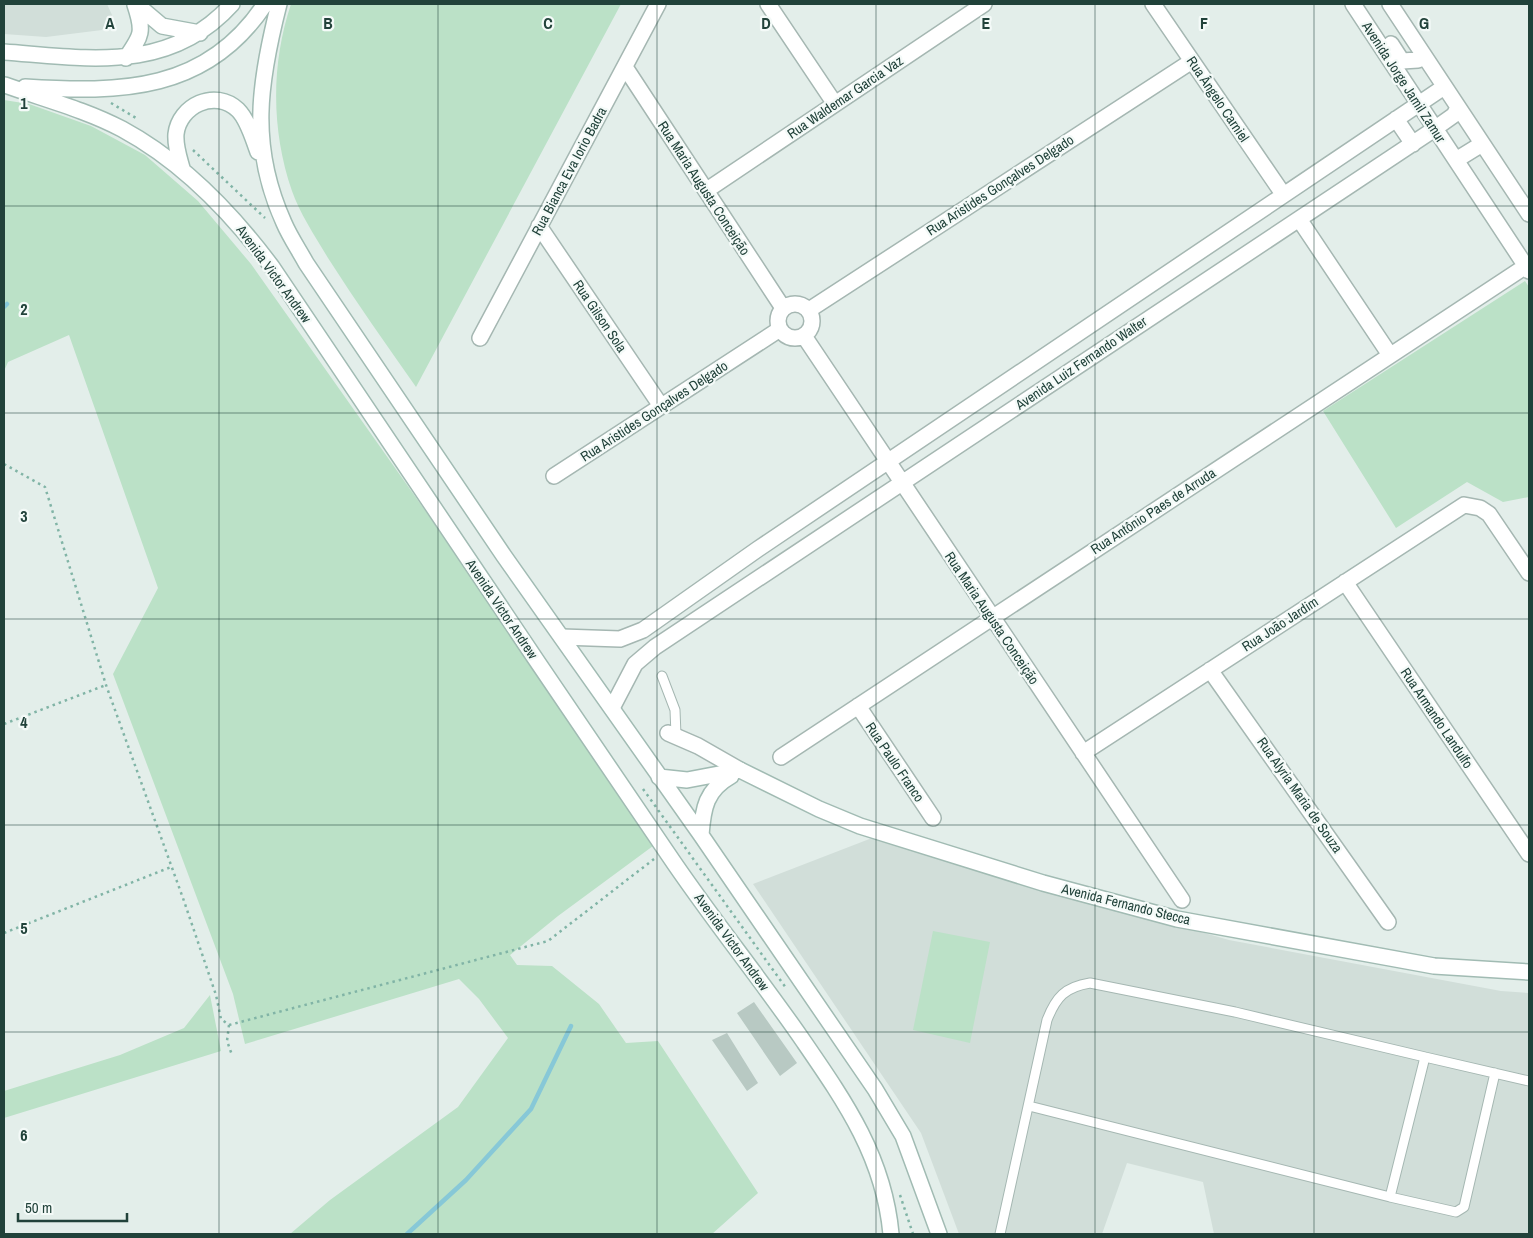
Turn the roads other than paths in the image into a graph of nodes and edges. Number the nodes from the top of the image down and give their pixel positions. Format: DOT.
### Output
graph roads {
  1 [pos="135,4"];
  2 [pos="232,4"];
  3 [pos="265,4"];
  4 [pos="279,4"];
  5 [pos="658,4"];
  6 [pos="768,4"];
  7 [pos="984,4"];
  8 [pos="1153,4"];
  9 [pos="1352,4"];
  10 [pos="1364,4"];
  11 [pos="1390,4"];
  12 [pos="965,9"];
  13 [pos="200,33"];
  14 [pos="4,52"];
  15 [pos="1424,56"];
  16 [pos="126,58"];
  17 [pos="1192,60"];
  18 [pos="624,67"];
  19 [pos="4,85"];
  20 [pos="1444,88"];
  21 [pos="835,104"];
  22 [pos="1419,104"];
  23 [pos="1458,108"];
  24 [pos="1396,120"];
  25 [pos="1434,129"];
  26 [pos="1413,144"];
  27 [pos="1482,144"];
  28 [pos="1456,160"];
  29 [pos="265,167"];
  30 [pos="182,168"];
  31 [pos="707,190"];
  32 [pos="1283,194"];
  33 [pos="1529,214"];
  34 [pos="1299,219"];
  35 [pos="539,226"];
  36 [pos="1528,268"];
  37 [pos="783,308"];
  38 [pos="809,310"];
  39 [pos="780,329"];
  40 [pos="804,336"];
  41 [pos="480,338"];
  42 [pos="1390,355"];
  43 [pos="661,406"];
  44 [pos="888,461"];
  45 [pos="554,476"];
  46 [pos="902,482"];
  47 [pos="758,549"];
  48 [pos="1529,572"];
  49 [pos="1345,582"];
  50 [pos="749,583"];
  51 [pos="992,618"];
  52 [pos="562,637"];
  53 [pos="1210,670"];
  54 [pos="662,676"];
  55 [pos="858,706"];
  56 [pos="612,708"];
  57 [pos="672,734"];
  58 [pos="1083,754"];
  59 [pos="781,757"];
  60 [pos="740,770"];
  61 [pos="659,777"];
  62 [pos="933,818"];
  63 [pos="701,835"];
  64 [pos="1529,854"];
  65 [pos="1182,900"];
  66 [pos="1388,922"];
  67 [pos="1529,972"];
  68 [pos="1425,1057"];
  69 [pos="1495,1073"];
  70 [pos="1529,1081"];
  71 [pos="1029,1106"];
  72 [pos="1390,1196"];
  73 [pos="892,1234"];
  74 [pos="939,1234"];
  75 [pos="1000,1234"];
  1 -- 13 [label="street"];
  1 -- 16 [label="street"];
  2 -- 13 [label="street"];
  3 -- 19 [label="street"];
  4 -- 29 [label="street"];
  5 -- 18 [label="street, Rua Bianca Eva Iorio Badra"];
  6 -- 21 [label="street"];
  7 -- 12 [label="street, Rua Waldemar Garcia Vaz"];
  8 -- 17 [label="street, Rua Ângelo Carniel"];
  9 -- 22 [label="street, Avenida Jorge Jamil Zamur"];
  10 -- 15 [label="street, Avenida Jorge Jamil Zamur"];
  11 -- 15 [label="street"];
  12 -- 21 [label="street, Rua Waldemar Garcia Vaz"];
  13 -- 16 [label="street"];
  14 -- 16 [label="street"];
  15 -- 20 [label="street"];
  17 -- 32 [label="street, Rua Ângelo Carniel"];
  17 -- 38 [label="street, Rua Aristides Gonçalves Delgado"];
  18 -- 31 [label="street, Rua Maria Augusta Conceição"];
  18 -- 35 [label="street, Rua Bianca Eva Iorio Badra"];
  19 -- 30 [label="street, Avenida Victor Andrew"];
  20 -- 22 [label="street, Avenida Luiz Fernando Walter"];
  20 -- 23 [label="street"];
  21 -- 31 [label="street, Rua Waldemar Garcia Vaz"];
  22 -- 24 [label="street, Avenida Luiz Fernando Walter"];
  22 -- 25 [label="street, Avenida Jorge Jamil Zamur"];
  23 -- 25 [label="street, Avenida Luiz Fernando Walter"];
  23 -- 27 [label="street"];
  24 -- 26 [label="street"];
  24 -- 32 [label="street, Avenida Luiz Fernando Walter"];
  25 -- 26 [label="street, Avenida Luiz Fernando Walter"];
  25 -- 28 [label="street, Avenida Jorge Jamil Zamur"];
  26 -- 34 [label="street, Avenida Luiz Fernando Walter"];
  27 -- 28 [label="street"];
  27 -- 33 [label="street"];
  28 -- 36 [label="street, Avenida Jorge Jamil Zamur"];
  29 -- 30 [label="street"];
  29 -- 52 [label="street"];
  30 -- 73 [label="street, Avenida Victor Andrew"];
  31 -- 37 [label="street, Rua Maria Augusta Conceição"];
  32 -- 44 [label="street, Avenida Luiz Fernando Walter"];
  34 -- 42 [label="street"];
  34 -- 46 [label="street, Avenida Luiz Fernando Walter"];
  35 -- 41 [label="street, Rua Bianca Eva Iorio Badra"];
  35 -- 43 [label="street, Rua Gilson Sola"];
  36 -- 42 [label="street, Rua Antônio Paes de Arruda"];
  37 -- 38 [label="street"];
  37 -- 39 [label="street"];
  38 -- 40 [label="street"];
  39 -- 40 [label="street"];
  39 -- 43 [label="street, Rua Aristides Gonçalves Delgado"];
  40 -- 44 [label="street, Rua Maria Augusta Conceição"];
  42 -- 51 [label="street, Rua Antônio Paes de Arruda"];
  43 -- 45 [label="street, Rua Aristides Gonçalves Delgado"];
  44 -- 46 [label="street, Rua Maria Augusta Conceição"];
  44 -- 47 [label="street, Avenida Luiz Fernando Walter"];
  46 -- 50 [label="street, Avenida Luiz Fernando Walter"];
  46 -- 51 [label="street, Rua Maria Augusta Conceição"];
  47 -- 50 [label="street, Avenida Luiz Fernando Walter"];
  47 -- 52 [label="street, Avenida Luiz Fernando Walter"];
  48 -- 49 [label="street, Rua João Jardim"];
  49 -- 53 [label="street, Rua João Jardim"];
  49 -- 64 [label="street, Rua Armando Landulfo"];
  50 -- 56 [label="street, Avenida Luiz Fernando Walter"];
  51 -- 55 [label="street, Rua Antônio Paes de Arruda"];
  51 -- 58 [label="street, Rua Maria Augusta Conceição"];
  52 -- 56 [label="street"];
  53 -- 58 [label="street, Rua João Jardim"];
  53 -- 66 [label="street, Rua Alyria Maria de Souza"];
  54 -- 57 [label="lane"];
  55 -- 59 [label="street, Rua Antônio Paes de Arruda"];
  55 -- 62 [label="street, Rua Paulo Franco"];
  56 -- 61 [label="street"];
  57 -- 60 [label="street, Avenida Fernando Stecca"];
  58 -- 65 [label="street, Rua Maria Augusta Conceição"];
  60 -- 61 [label="street"];
  60 -- 63 [label="street"];
  60 -- 67 [label="street, Avenida Fernando Stecca"];
  61 -- 63 [label="street"];
  63 -- 74 [label="street"];
  68 -- 69 [label="lane"];
  68 -- 71 [label="lane"];
  68 -- 72 [label="lane"];
  69 -- 70 [label="lane"];
  69 -- 72 [label="lane"];
  71 -- 72 [label="lane"];
  71 -- 75 [label="lane"];
}
